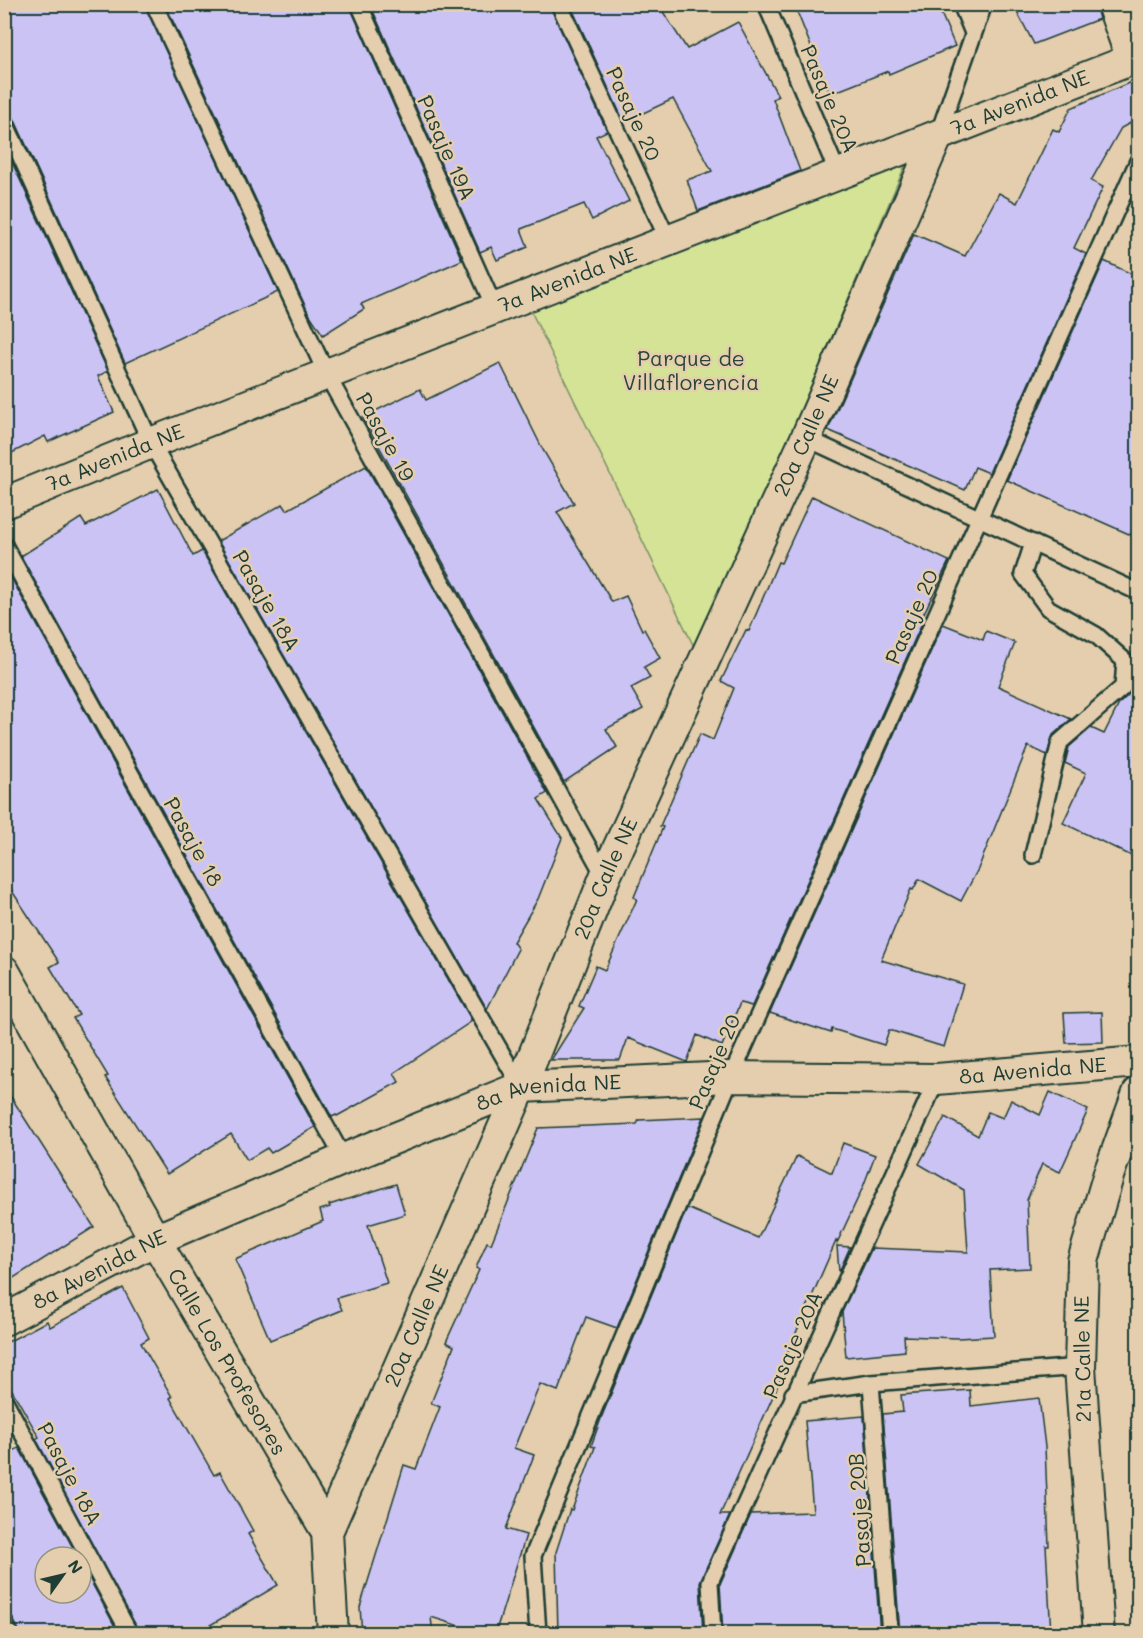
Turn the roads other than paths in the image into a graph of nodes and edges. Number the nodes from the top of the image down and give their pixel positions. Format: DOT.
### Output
graph roads {
  1 [pos="154,4"];
  2 [pos="358,4"];
  3 [pos="559,4"];
  4 [pos="766,4"];
  5 [pos="961,4"];
  6 [pos="984,4"];
  7 [pos="1112,4"];
  8 [pos="973,33"];
  9 [pos="1135,58"];
  10 [pos="4,120"];
  11 [pos="937,137"];
  12 [pos="1138,161"];
  13 [pos="839,176"];
  14 [pos="669,242"];
  15 [pos="495,309"];
  16 [pos="327,375"];
  17 [pos="806,438"];
  18 [pos="151,443"];
  19 [pos="4,503"];
  20 [pos="979,518"];
  21 [pos="1033,543"];
  22 [pos="4,545"];
  23 [pos="1138,592"];
  24 [pos="1033,855"];
  25 [pos="605,877"];
  26 [pos="4,971"];
  27 [pos="1138,1062"];
  28 [pos="731,1077"];
  29 [pos="937,1078"];
  30 [pos="521,1087"];
  31 [pos="1138,1093"];
  32 [pos="344,1159"];
  33 [pos="155,1240"];
  34 [pos="4,1320"];
  35 [pos="1080,1367"];
  36 [pos="871,1383"];
  37 [pos="794,1394"];
  38 [pos="4,1399"];
  39 [pos="327,1532"];
  40 [pos="4,1623"];
  41 [pos="10,1634"];
  42 [pos="130,1634"];
  43 [pos="333,1634"];
  44 [pos="538,1634"];
  45 [pos="713,1634"];
  46 [pos="890,1634"];
  47 [pos="1099,1634"];
  1 -- 16 [label="lane, Pasaje 19"];
  2 -- 15 [label="lane, Pasaje 19A"];
  3 -- 14 [label="lane, Pasaje 20"];
  4 -- 13 [label="lane, Pasaje 20A"];
  5 -- 8 [label="lane"];
  6 -- 8 [label="lane"];
  7 -- 9 [label="street"];
  8 -- 11 [label="lane"];
  9 -- 11 [label="street, 7a Avenida NE"];
  10 -- 18 [label="lane, Pasaje 18A"];
  11 -- 13 [label="street, 7a Avenida NE"];
  11 -- 17 [label="street, 20a Calle NE"];
  12 -- 20 [label="lane, Pasaje 20"];
  13 -- 14 [label="street, 7a Avenida NE"];
  14 -- 15 [label="street, 7a Avenida NE"];
  15 -- 16 [label="street, 7a Avenida NE"];
  16 -- 18 [label="street, 7a Avenida NE"];
  16 -- 25 [label="lane, Pasaje 19"];
  17 -- 20 [label="lane"];
  17 -- 25 [label="street, 20a Calle NE"];
  18 -- 19 [label="street, 7a Avenida NE"];
  18 -- 30 [label="lane, Pasaje 18A"];
  20 -- 21 [label="lane"];
  20 -- 28 [label="lane, Pasaje 20"];
  21 -- 23 [label="lane"];
  21 -- 24 [label="lane"];
  22 -- 32 [label="lane, Pasaje 18"];
  25 -- 30 [label="street, 20a Calle NE"];
  26 -- 33 [label="street, Calle Los Profesores"];
  27 -- 29 [label="street, 8a Avenida NE"];
  28 -- 29 [label="street, 8a Avenida NE"];
  28 -- 30 [label="street, 8a Avenida NE"];
  28 -- 44 [label="lane, Pasaje 20"];
  29 -- 37 [label="lane, Pasaje 20A"];
  30 -- 32 [label="street, 8a Avenida NE"];
  30 -- 39 [label="street, 20a Calle NE"];
  31 -- 35 [label="street, 21a Calle NE"];
  32 -- 33 [label="street, 8a Avenida NE"];
  33 -- 34 [label="street, 8a Avenida NE"];
  33 -- 39 [label="street, Calle Los Profesores"];
  35 -- 36 [label="lane"];
  35 -- 47 [label="street, 21a Calle NE"];
  36 -- 37 [label="lane"];
  36 -- 46 [label="lane, Pasaje 20B"];
  37 -- 45 [label="lane, Pasaje 20A"];
  38 -- 42 [label="lane, Pasaje 18A"];
  39 -- 43 [label="street, 20a Calle NE"];
  40 -- 41 [label="lane"];
}
